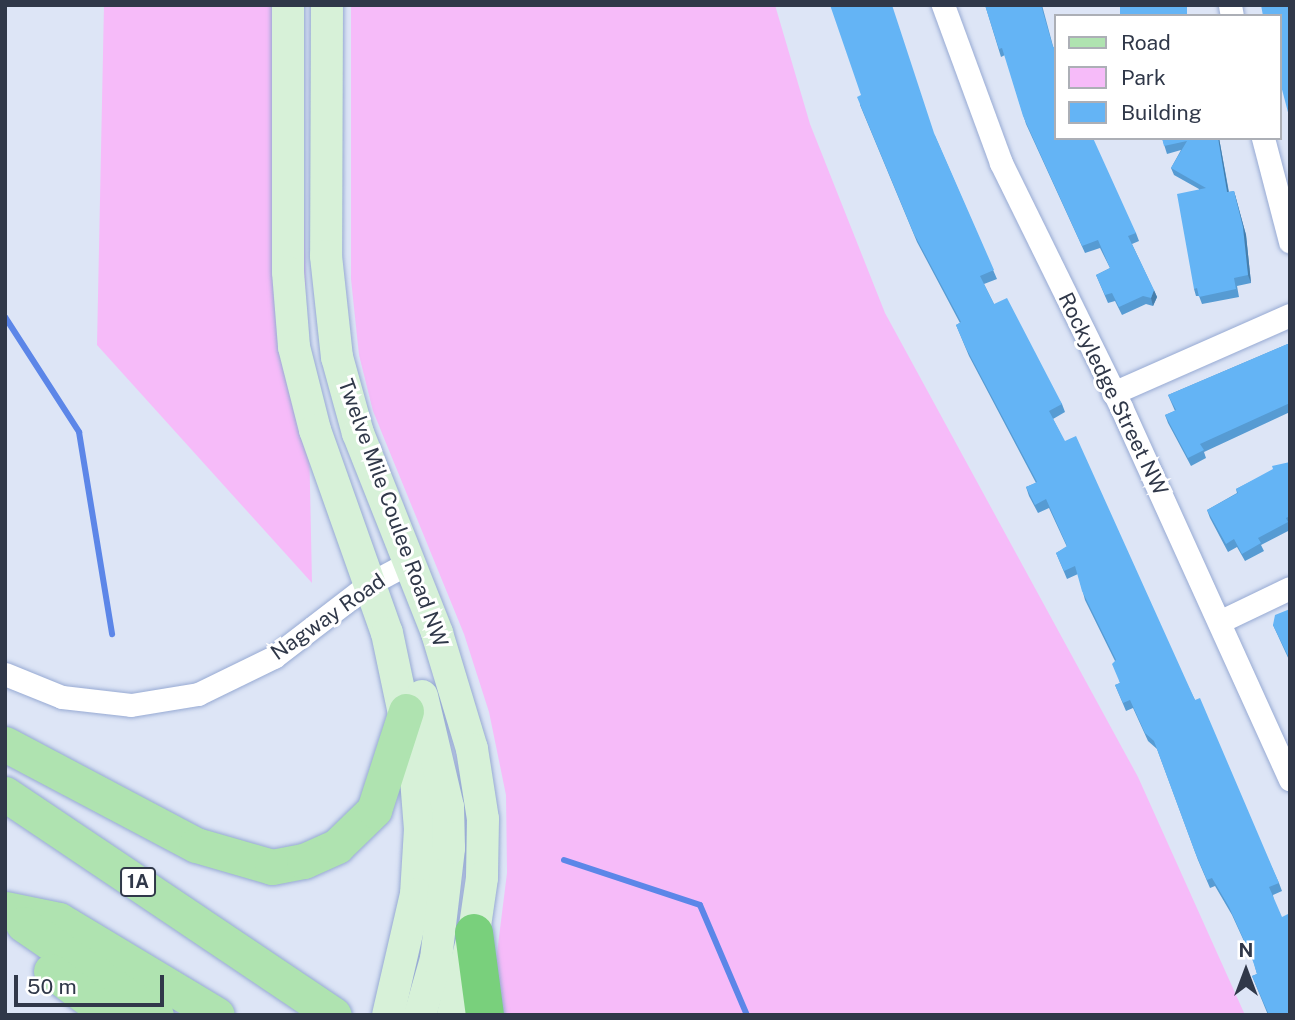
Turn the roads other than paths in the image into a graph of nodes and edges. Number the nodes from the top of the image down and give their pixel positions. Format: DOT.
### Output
graph roads {
  1 [pos="288,5"];
  2 [pos="327,5"];
  3 [pos="943,5"];
  4 [pos="1264,140"];
  5 [pos="1290,242"];
  6 [pos="1290,315"];
  7 [pos="1113,393"];
  8 [pos="410,562"];
  9 [pos="369,584"];
  10 [pos="1290,588"];
  11 [pos="1221,621"];
  12 [pos="387,634"];
  13 [pos="5,674"];
  14 [pos="407,712"];
  15 [pos="5,744"];
  16 [pos="1290,779"];
  17 [pos="5,794"];
  18 [pos="5,911"];
  19 [pos="474,933"];
  20 [pos="5,939"];
  21 [pos="110,1015"];
  22 [pos="156,1015"];
  23 [pos="217,1015"];
  24 [pos="334,1015"];
  25 [pos="388,1015"];
  26 [pos="420,1015"];
  27 [pos="453,1015"];
  28 [pos="485,1015"];
  1 -- 9 [label="main road, Twelve Mile Coulee Road NW"];
  2 -- 8 [label="main road, Twelve Mile Coulee Road NW"];
  3 -- 7 [label="street, Rockyledge Street NW"];
  4 -- 5 [label="street"];
  6 -- 7 [label="street"];
  7 -- 11 [label="street, Rockyledge Street NW"];
  8 -- 9 [label="street, Nagway Road"];
  8 -- 19 [label="main road, Twelve Mile Coulee Road NW"];
  9 -- 12 [label="main road, Twelve Mile Coulee Road NW"];
  9 -- 13 [label="street, Nagway Road"];
  10 -- 11 [label="street"];
  11 -- 16 [label="street, Rockyledge Street NW"];
  12 -- 14 [label="main road, Twelve Mile Coulee Road NW"];
  12 -- 26 [label="main road"];
  14 -- 15 [label="main road"];
  14 -- 25 [label="main road, Twelve Mile Coulee Road NW"];
  17 -- 24 [label="main road, 1A"];
  18 -- 22 [label="main road"];
  18 -- 23 [label="main road"];
  19 -- 27 [label="main road, Twelve Mile Coulee Road NW"];
  19 -- 28 [label="highway"];
  20 -- 21 [label="main road"];
}
